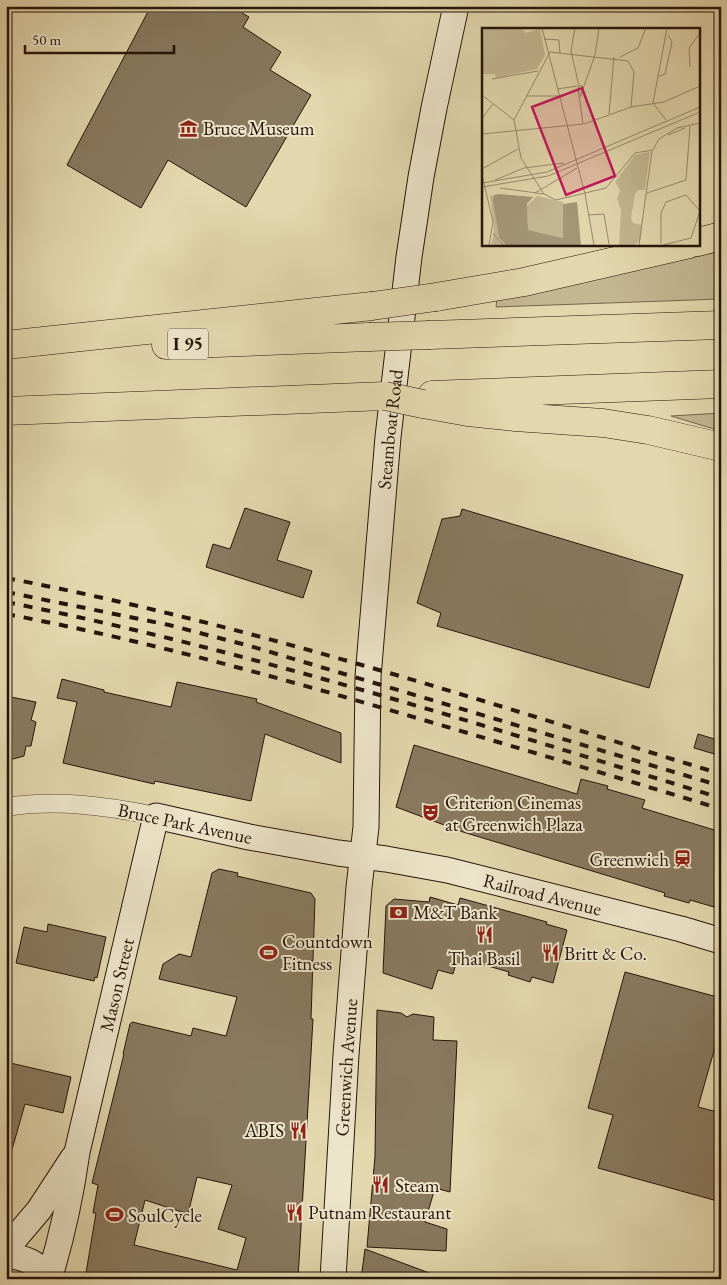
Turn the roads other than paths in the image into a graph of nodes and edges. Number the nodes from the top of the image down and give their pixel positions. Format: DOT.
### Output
graph roads {
  1 [pos="456,6"];
  2 [pos="721,236"];
  3 [pos="700,241"];
  4 [pos="685,245"];
  5 [pos="721,325"];
  6 [pos="6,345"];
  7 [pos="6,351"];
  8 [pos="721,384"];
  9 [pos="423,399"];
  10 [pos="6,411"];
  11 [pos="721,447"];
  12 [pos="6,807"];
  13 [pos="156,816"];
  14 [pos="362,856"];
  15 [pos="721,941"];
  16 [pos="77,1152"];
  17 [pos="6,1249"];
  18 [pos="6,1255"];
  19 [pos="49,1279"];
  20 [pos="333,1279"];
  1 -- 14 [label="main road, Steamboat Road"];
  2 -- 3 [label="highway"];
  4 -- 6 [label="highway, bridge"];
  5 -- 7 [label="highway, I 95, bridge"];
  8 -- 9 [label="highway"];
  9 -- 10 [label="highway, bridge"];
  9 -- 11 [label="highway"];
  12 -- 13 [label="street, Bruce Park Avenue"];
  13 -- 14 [label="main road, Bruce Park Avenue"];
  13 -- 16 [label="main road, Mason Street"];
  14 -- 15 [label="main road, Railroad Avenue"];
  14 -- 20 [label="main road, Greenwich Avenue"];
  16 -- 17 [label="main road, Mason Street"];
  16 -- 19 [label="main road, Mason Street"];
  18 -- 19 [label="main road, Mason Street"];
}
